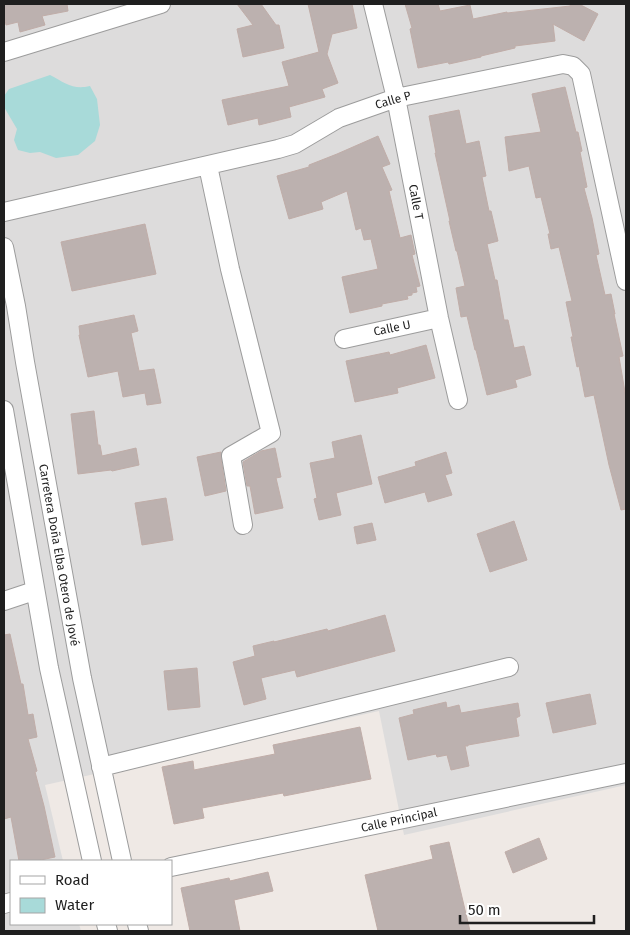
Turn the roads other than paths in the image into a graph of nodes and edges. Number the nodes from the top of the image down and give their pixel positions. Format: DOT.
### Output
graph roads {
  1 [pos="161,4"];
  2 [pos="373,4"];
  3 [pos="4,52"];
  4 [pos="396,98"];
  5 [pos="208,166"];
  6 [pos="4,212"];
  7 [pos="4,246"];
  8 [pos="626,281"];
  9 [pos="439,318"];
  10 [pos="344,338"];
  11 [pos="458,400"];
  12 [pos="4,410"];
  13 [pos="243,525"];
  14 [pos="34,591"];
  15 [pos="4,601"];
  16 [pos="509,667"];
  17 [pos="101,767"];
  18 [pos="626,773"];
  19 [pos="92,860"];
  20 [pos="122,860"];
  21 [pos="172,867"];
  1 -- 3 [label="street"];
  2 -- 4 [label="street, Calle T"];
  4 -- 5 [label="street, Calle P"];
  4 -- 8 [label="street, Calle P"];
  4 -- 9 [label="street, Calle T"];
  5 -- 6 [label="street, Calle P"];
  5 -- 13 [label="street"];
  7 -- 17 [label="street, Carretera Doña Elba Otero de Jové"];
  9 -- 10 [label="street, Calle U"];
  9 -- 11 [label="street, Calle T"];
  12 -- 14 [label="street"];
  14 -- 15 [label="street"];
  14 -- 19 [label="street"];
  16 -- 17 [label="street"];
  17 -- 20 [label="street, Carretera Doña Elba Otero de Jové"];
  18 -- 21 [label="street, Calle Principal"];
}
